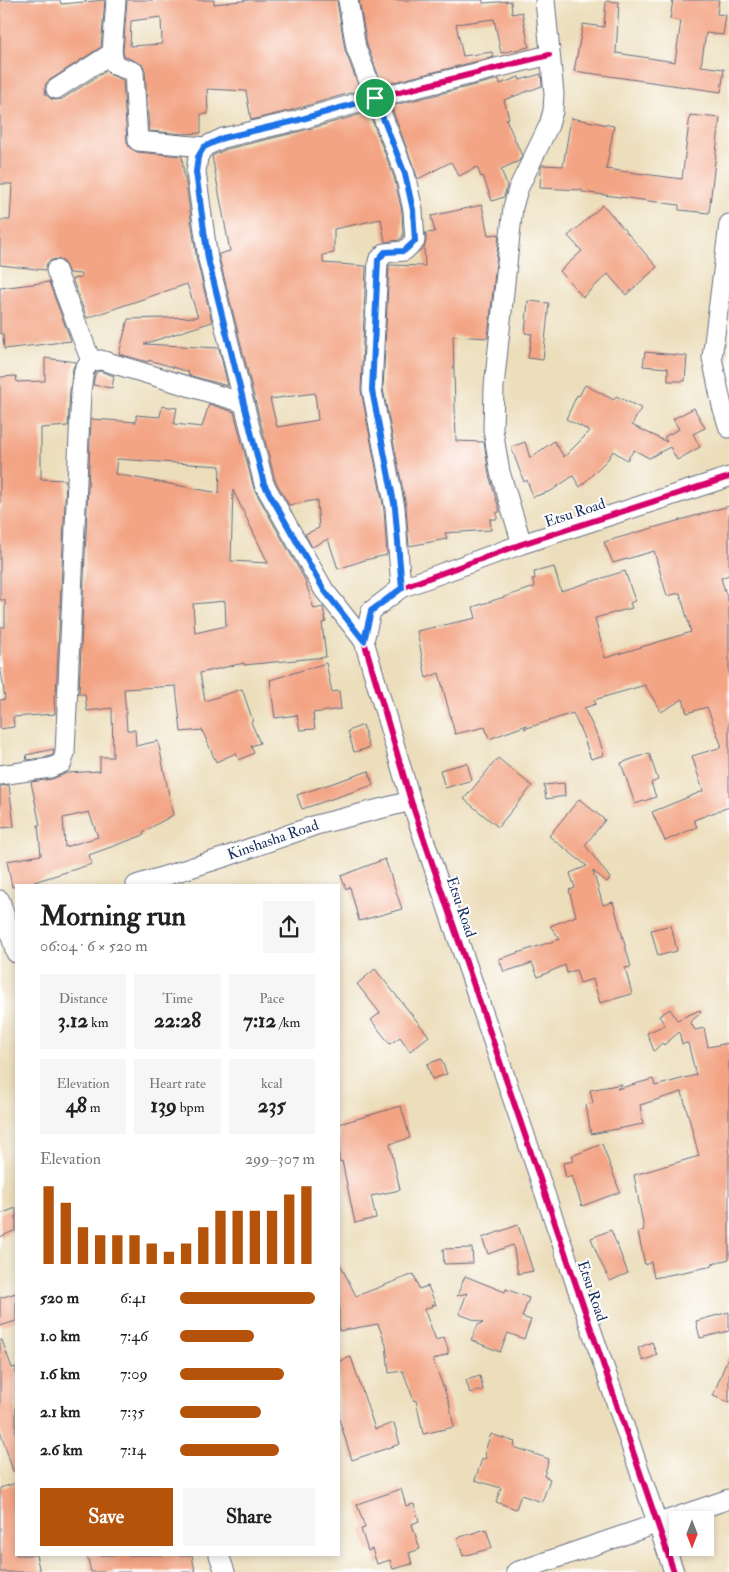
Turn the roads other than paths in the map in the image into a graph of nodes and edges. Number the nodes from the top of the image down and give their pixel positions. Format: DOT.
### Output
graph roads {
  1 [pos="116,0"];
  2 [pos="348,0"];
  3 [pos="545,0"];
  4 [pos="112,53"];
  5 [pos="549,55"];
  6 [pos="56,89"];
  7 [pos="375,98"];
  8 [pos="204,147"];
  9 [pos="729,224"];
  10 [pos="56,270"];
  11 [pos="91,361"];
  12 [pos="244,404"];
  13 [pos="729,428"];
  14 [pos="729,477"];
  15 [pos="522,544"];
  16 [pos="402,588"];
  17 [pos="364,641"];
  18 [pos="0,775"];
  19 [pos="411,801"];
  20 [pos="139,884"];
  21 [pos="0,900"];
  22 [pos="8,930"];
  23 [pos="15,950"];
  24 [pos="729,1499"];
  25 [pos="658,1524"];
  26 [pos="219,1556"];
  27 [pos="225,1572"];
  28 [pos="516,1572"];
  29 [pos="674,1572"];
  1 -- 4 [label="street"];
  2 -- 7 [label="street"];
  3 -- 5 [label="street"];
  4 -- 6 [label="street"];
  4 -- 8 [label="street"];
  5 -- 7 [label="street"];
  5 -- 15 [label="street"];
  7 -- 8 [label="street"];
  7 -- 16 [label="street"];
  8 -- 12 [label="street"];
  9 -- 13 [label="street"];
  10 -- 11 [label="street"];
  11 -- 12 [label="street"];
  11 -- 18 [label="street"];
  12 -- 17 [label="street"];
  14 -- 15 [label="street, Etsu Road"];
  15 -- 16 [label="street, Etsu Road"];
  16 -- 17 [label="street, Etsu Road"];
  17 -- 19 [label="street, Etsu Road"];
  19 -- 20 [label="street, Kinshasha Road"];
  19 -- 25 [label="street, Etsu Road"];
  21 -- 22 [label="street"];
  22 -- 23 [label="street"];
  24 -- 25 [label="street"];
  25 -- 28 [label="street"];
  25 -- 29 [label="street, Etsu Road"];
  26 -- 27 [label="street"];
}
